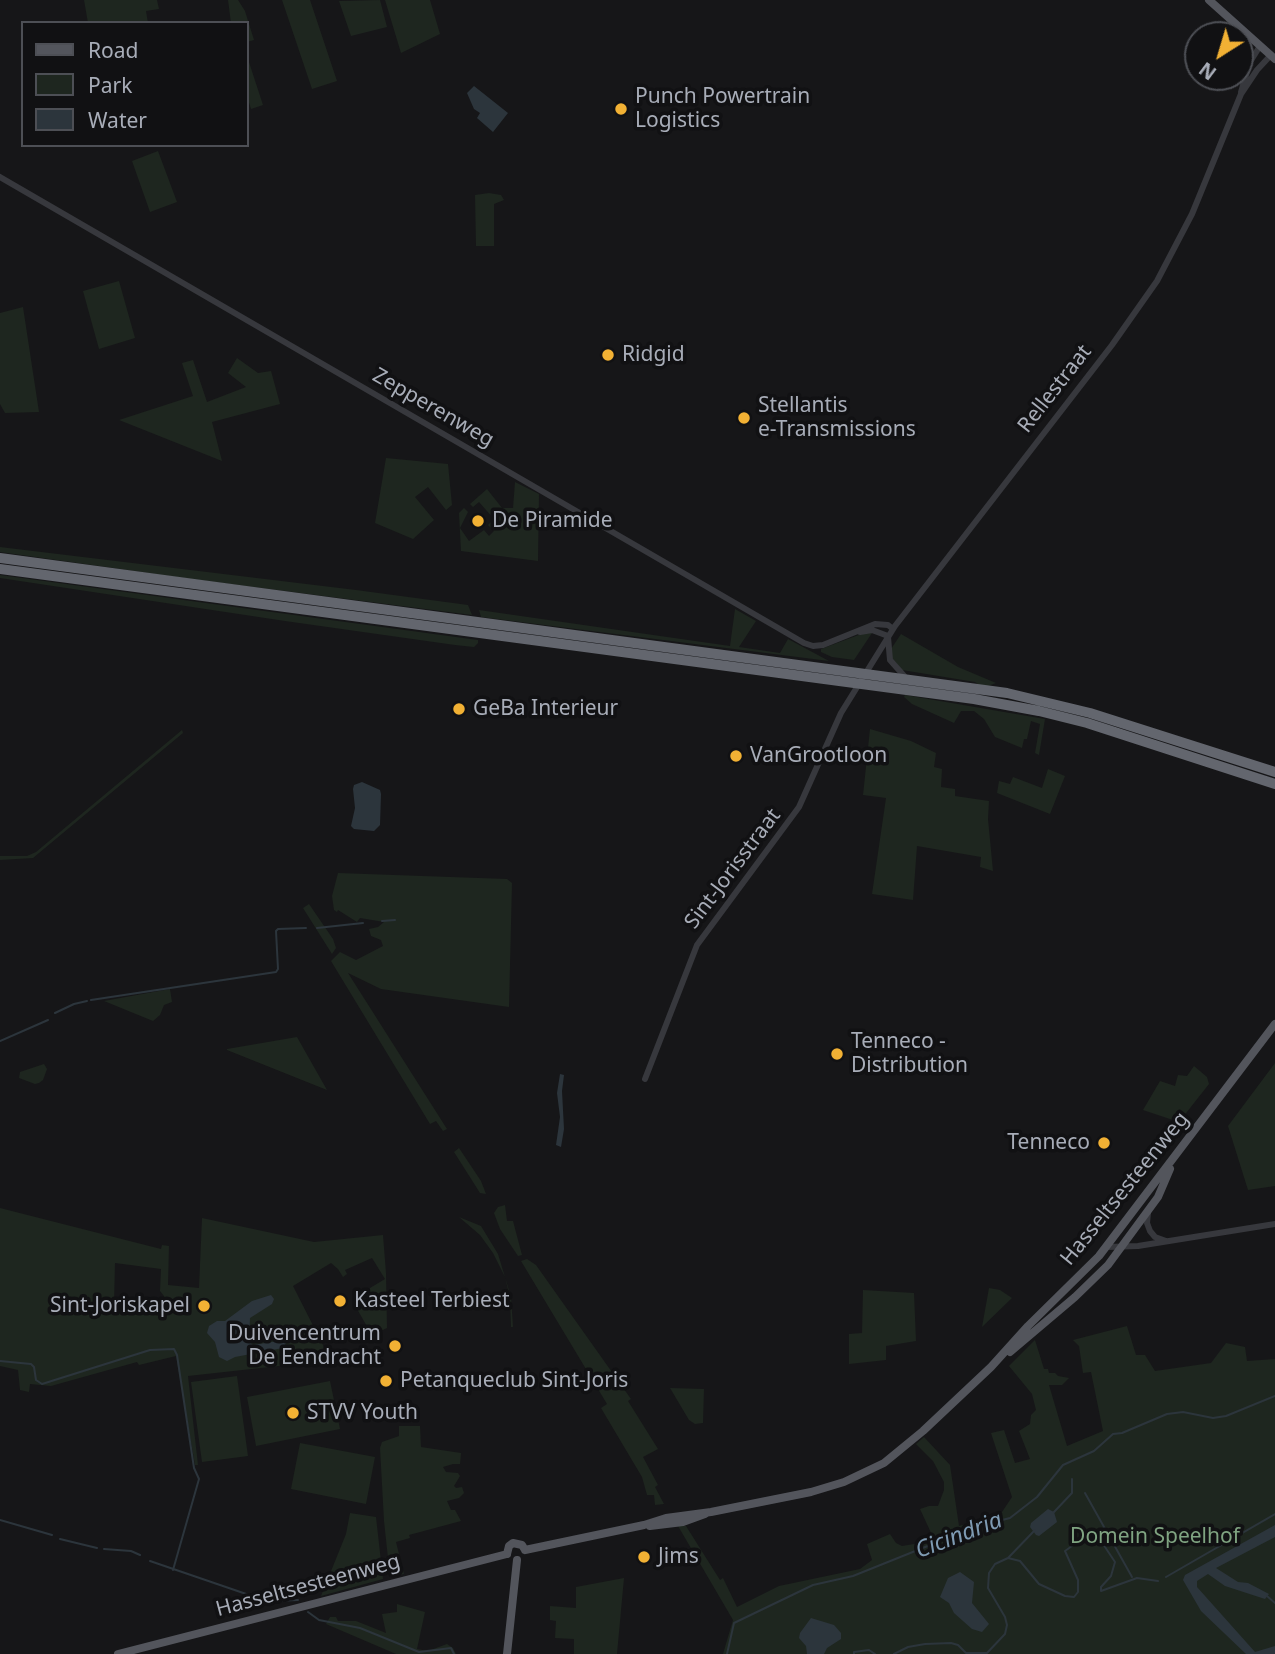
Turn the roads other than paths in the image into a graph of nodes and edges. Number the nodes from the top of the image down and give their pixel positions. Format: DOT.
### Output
graph roads {
  1 [pos="1209,0"];
  2 [pos="1261,46"];
  3 [pos="1273,57"];
  4 [pos="1241,94"];
  5 [pos="0,177"];
  6 [pos="0,558"];
  7 [pos="0,569"];
  8 [pos="893,629"];
  9 [pos="853,633"];
  10 [pos="888,636"];
  11 [pos="864,673"];
  12 [pos="906,678"];
  13 [pos="858,684"];
  14 [pos="1275,772"];
  15 [pos="1275,784"];
  16 [pos="1275,1027"];
  17 [pos="645,1079"];
  18 [pos="1148,1210"];
  19 [pos="1275,1224"];
  20 [pos="1168,1241"];
  21 [pos="1107,1247"];
  22 [pos="1121,1247"];
  23 [pos="992,1367"];
  24 [pos="525,1550"];
  25 [pos="507,1554"];
  26 [pos="517,1560"];
  27 [pos="118,1654"];
  28 [pos="507,1654"];
  1 -- 2 [label="main road"];
  2 -- 3 [label="main road"];
  2 -- 4 [label="street, Rellestraat"];
  3 -- 4 [label="street, Rellestraat"];
  4 -- 8 [label="street, Rellestraat"];
  5 -- 9 [label="street, Zepperenweg"];
  6 -- 11 [label="highway"];
  7 -- 13 [label="highway"];
  8 -- 9 [label="street, Zepperenweg"];
  8 -- 10 [label="street, Rellestraat"];
  9 -- 10 [label="street, Zepperenweg"];
  10 -- 11 [label="street, Rellestraat"];
  10 -- 12 [label="street"];
  11 -- 12 [label="highway"];
  11 -- 13 [label="street, Rellestraat"];
  12 -- 14 [label="highway"];
  13 -- 15 [label="highway"];
  13 -- 17 [label="street, Sint-Jorisstraat"];
  16 -- 18 [label="main road, Hasseltsesteenweg"];
  16 -- 21 [label="main road, Hasseltsesteenweg"];
  18 -- 20 [label="street"];
  18 -- 22 [label="main road, Hasseltsesteenweg"];
  19 -- 20 [label="street"];
  20 -- 22 [label="street"];
  21 -- 22 [label="street"];
  21 -- 23 [label="main road, Hasseltsesteenweg"];
  22 -- 23 [label="main road, Hasseltsesteenweg"];
  23 -- 24 [label="main road, Hasseltsesteenweg"];
  24 -- 25 [label="main road"];
  24 -- 26 [label="main road"];
  25 -- 26 [label="main road"];
  25 -- 27 [label="main road, Hasseltsesteenweg"];
  26 -- 28 [label="main road"];
}
